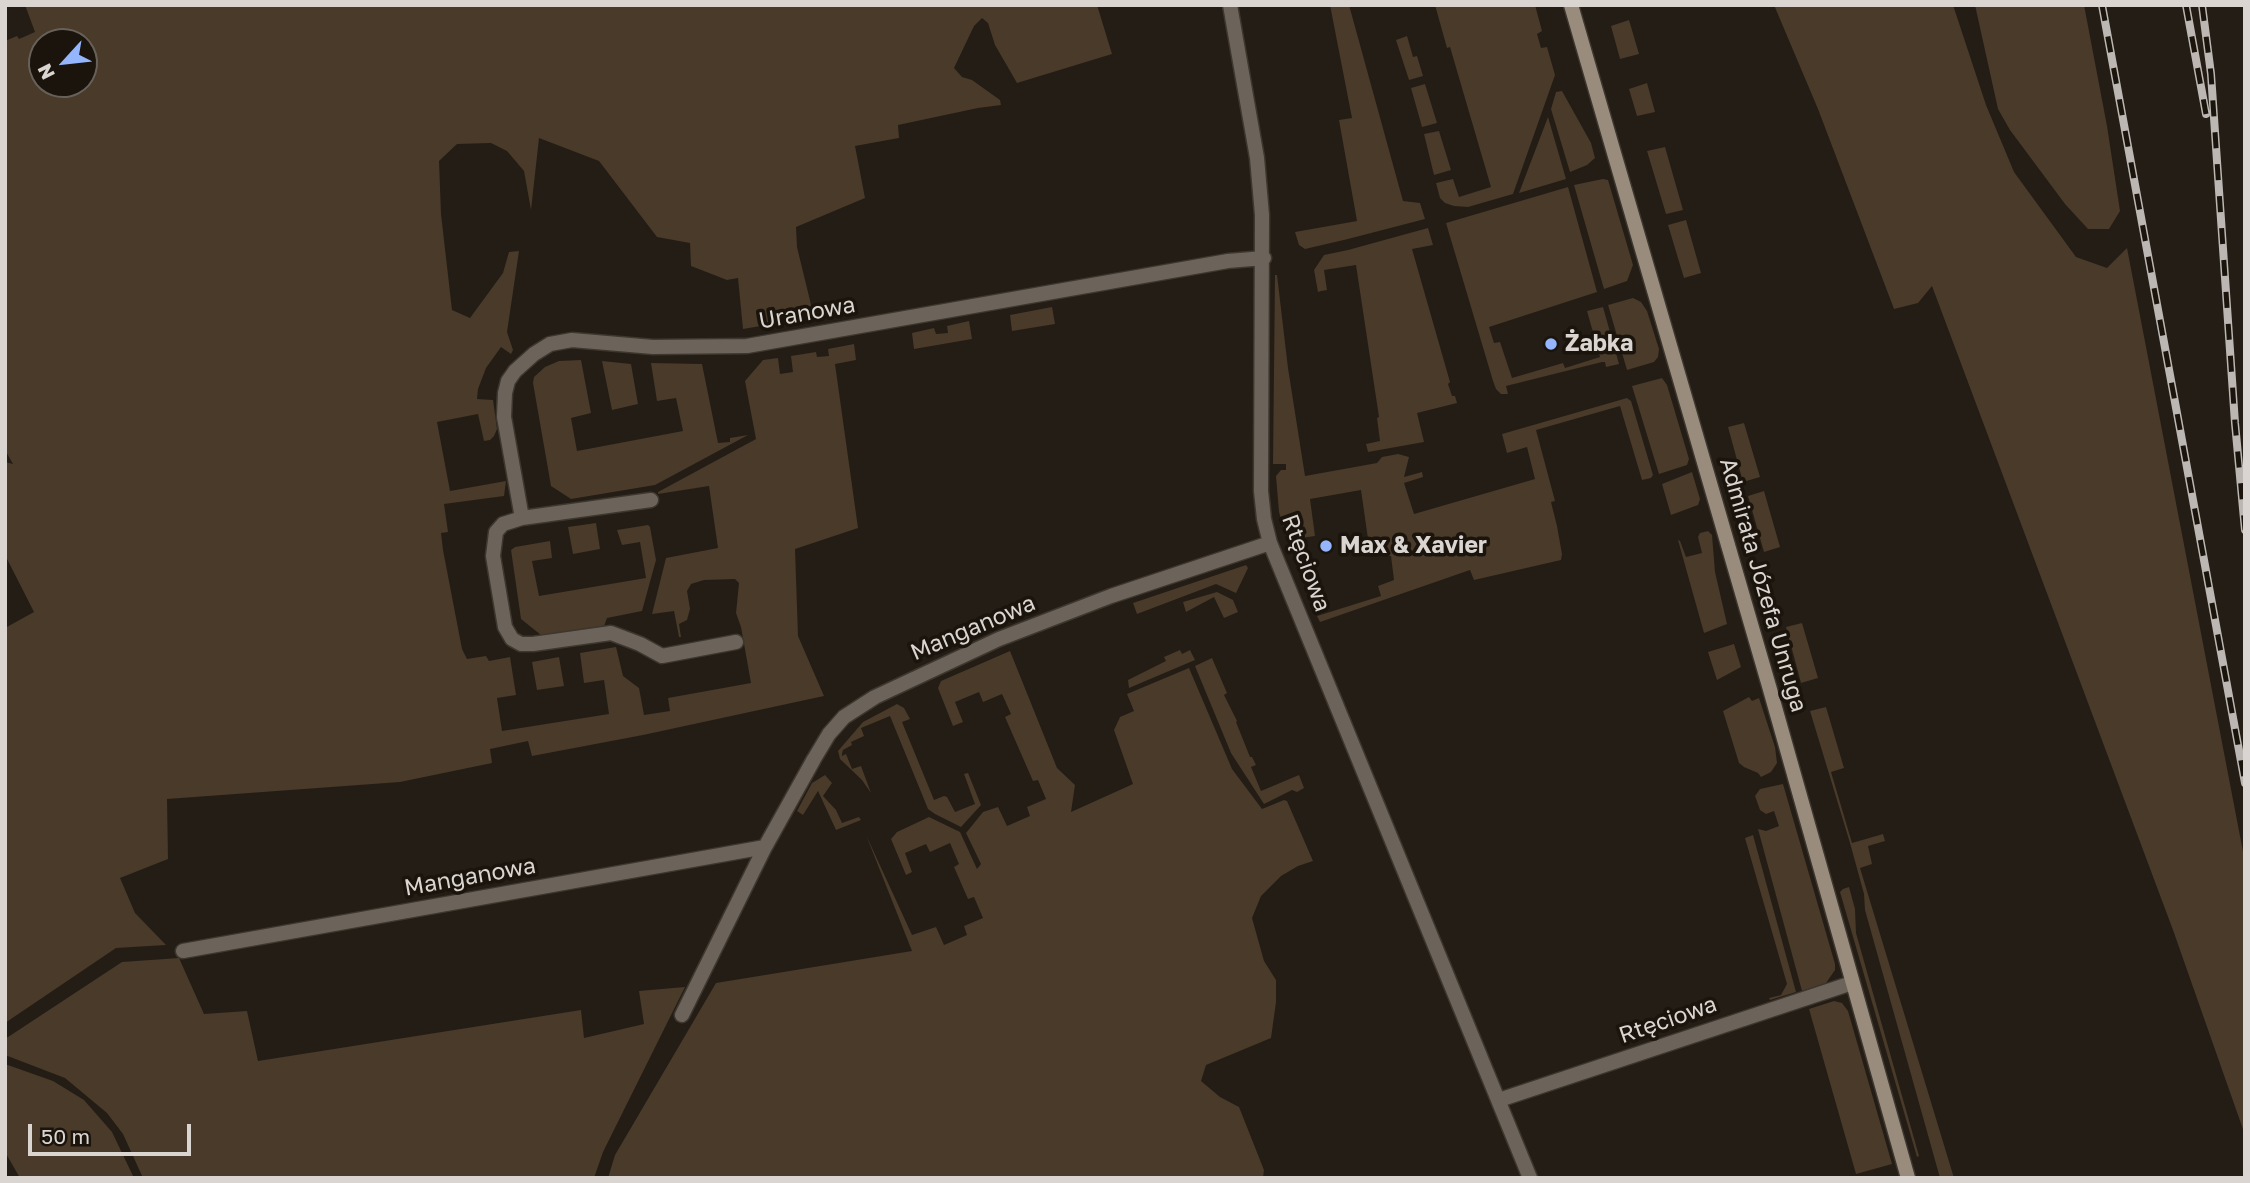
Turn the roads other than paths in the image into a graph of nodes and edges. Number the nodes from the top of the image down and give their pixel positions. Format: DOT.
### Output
graph roads {
  1 [pos="1230,5"];
  2 [pos="1571,5"];
  3 [pos="1264,258"];
  4 [pos="651,500"];
  5 [pos="522,519"];
  6 [pos="1270,543"];
  7 [pos="736,642"];
  8 [pos="765,847"];
  9 [pos="183,951"];
  10 [pos="1852,983"];
  11 [pos="682,1015"];
  12 [pos="1499,1100"];
  13 [pos="1530,1178"];
  14 [pos="1908,1178"];
  1 -- 3 [label="street, Rtęciowa"];
  2 -- 10 [label="street, Admirała Józefa Unruga"];
  3 -- 5 [label="street, Uranowa"];
  3 -- 6 [label="street, Rtęciowa"];
  4 -- 5 [label="street"];
  5 -- 7 [label="street"];
  6 -- 8 [label="street, Manganowa"];
  6 -- 12 [label="street, Rtęciowa"];
  8 -- 9 [label="street, Manganowa"];
  8 -- 11 [label="street, Manganowa"];
  10 -- 12 [label="street, Rtęciowa"];
  10 -- 14 [label="street, Admirała Józefa Unruga"];
  12 -- 13 [label="street, Rtęciowa"];
}
